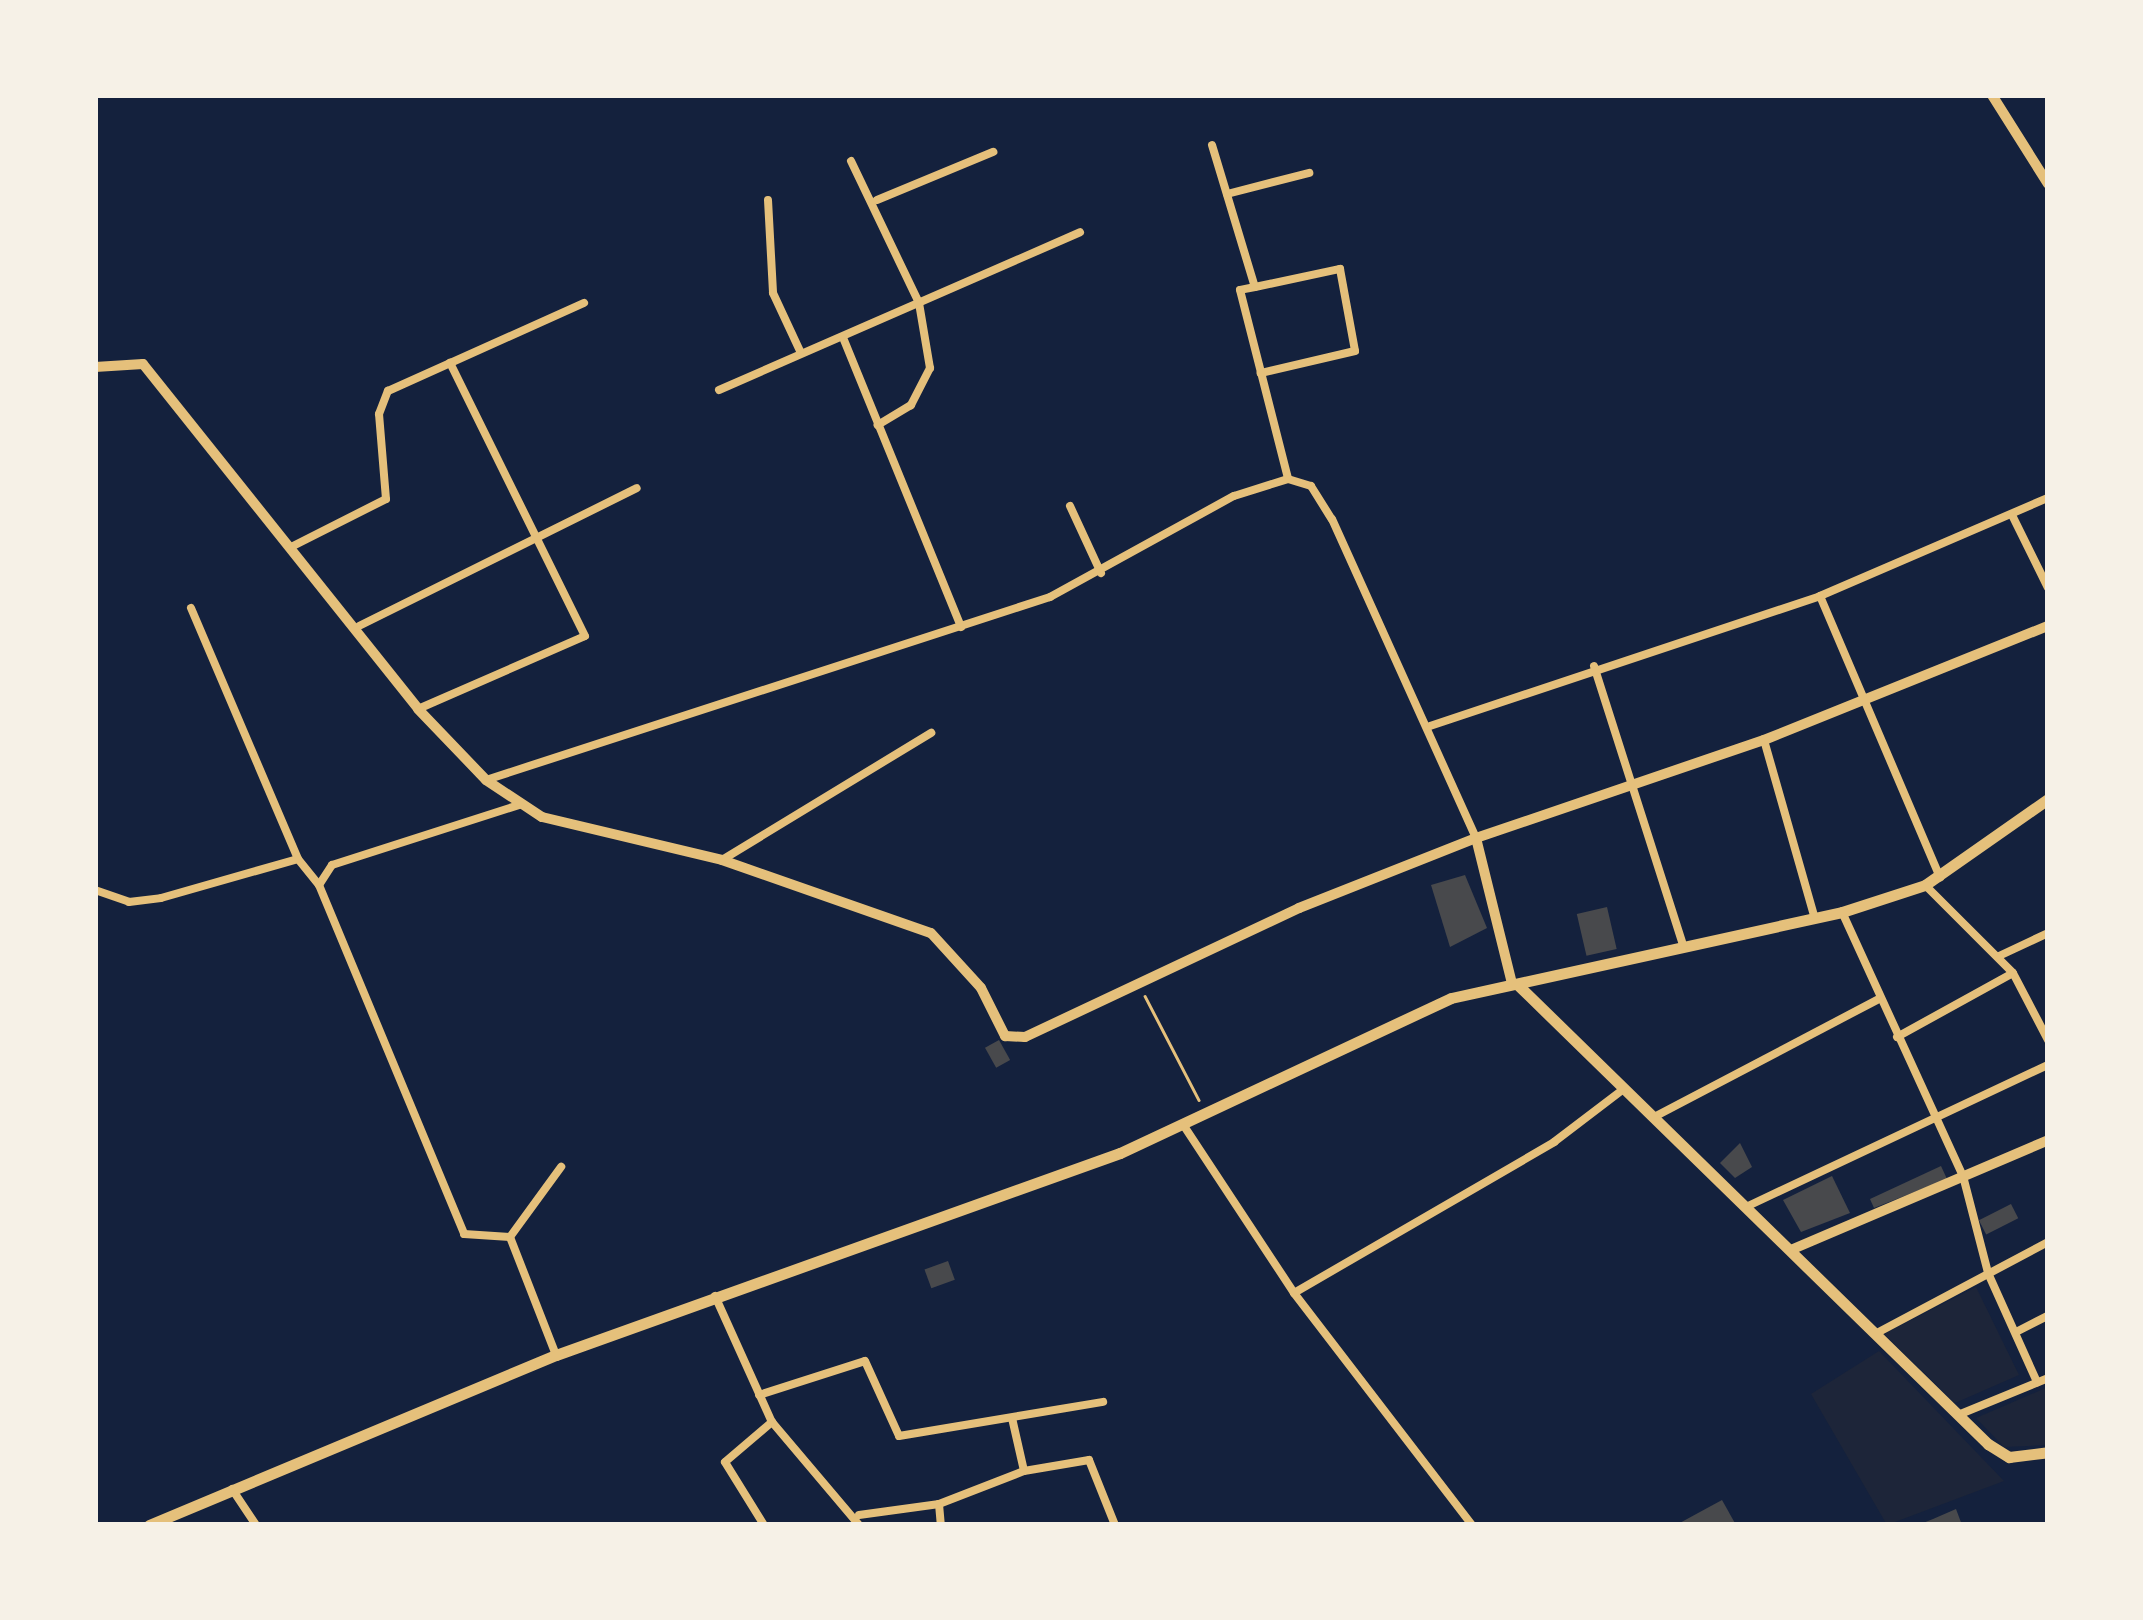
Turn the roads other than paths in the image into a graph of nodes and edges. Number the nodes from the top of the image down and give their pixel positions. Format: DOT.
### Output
graph roads {
  1 [pos="1992,95"];
  2 [pos="1212,145"];
  3 [pos="993,152"];
  4 [pos="851,161"];
  5 [pos="1309,173"];
  6 [pos="2048,184"];
  7 [pos="1227,194"];
  8 [pos="768,200"];
  9 [pos="877,200"];
  10 [pos="1080,232"];
  11 [pos="1255,287"];
  12 [pos="584,303"];
  13 [pos="919,304"];
  14 [pos="844,340"];
  15 [pos="800,353"];
  16 [pos="450,362"];
  17 [pos="95,367"];
  18 [pos="1261,373"];
  19 [pos="719,390"];
  20 [pos="878,424"];
  21 [pos="1288,480"];
  22 [pos="636,488"];
  23 [pos="2048,498"];
  24 [pos="1070,506"];
  25 [pos="2012,516"];
  26 [pos="543,536"];
  27 [pos="293,546"];
  28 [pos="1101,574"];
  29 [pos="2048,588"];
  30 [pos="1820,596"];
  31 [pos="190,608"];
  32 [pos="359,626"];
  33 [pos="961,626"];
  34 [pos="2048,626"];
  35 [pos="1594,666"];
  36 [pos="1865,702"];
  37 [pos="418,709"];
  38 [pos="1430,726"];
  39 [pos="931,733"];
  40 [pos="1764,740"];
  41 [pos="486,780"];
  42 [pos="1630,785"];
  43 [pos="2048,799"];
  44 [pos="522,804"];
  45 [pos="1476,838"];
  46 [pos="298,860"];
  47 [pos="722,860"];
  48 [pos="1940,876"];
  49 [pos="320,885"];
  50 [pos="1925,885"];
  51 [pos="95,890"];
  52 [pos="1842,912"];
  53 [pos="1815,918"];
  54 [pos="2048,933"];
  55 [pos="1682,942"];
  56 [pos="1998,956"];
  57 [pos="2013,972"];
  58 [pos="1516,984"];
  59 [pos="1879,999"];
  60 [pos="1898,1037"];
  61 [pos="2048,1040"];
  62 [pos="2048,1065"];
  63 [pos="1625,1088"];
  64 [pos="1656,1116"];
  65 [pos="1935,1118"];
  66 [pos="1184,1126"];
  67 [pos="2048,1140"];
  68 [pos="560,1168"];
  69 [pos="1963,1176"];
  70 [pos="1748,1206"];
  71 [pos="510,1237"];
  72 [pos="2048,1242"];
  73 [pos="1793,1249"];
  74 [pos="1988,1273"];
  75 [pos="1294,1293"];
  76 [pos="715,1296"];
  77 [pos="2048,1316"];
  78 [pos="2016,1332"];
  79 [pos="1875,1334"];
  80 [pos="556,1355"];
  81 [pos="2048,1378"];
  82 [pos="2038,1382"];
  83 [pos="759,1395"];
  84 [pos="1102,1402"];
  85 [pos="1958,1415"];
  86 [pos="1012,1418"];
  87 [pos="772,1422"];
  88 [pos="2048,1452"];
  89 [pos="1024,1471"];
  90 [pos="232,1489"];
  91 [pos="938,1504"];
  92 [pos="859,1520"];
  93 [pos="149,1525"];
  94 [pos="256,1525"];
  95 [pos="764,1525"];
  96 [pos="941,1525"];
  97 [pos="1116,1525"];
  98 [pos="1472,1525"];
  1 -- 6 [label="street"];
  2 -- 7 [label="street"];
  3 -- 9 [label="street"];
  4 -- 9 [label="street"];
  5 -- 7 [label="street"];
  7 -- 11 [label="street"];
  8 -- 15 [label="street"];
  9 -- 13 [label="street"];
  10 -- 13 [label="street"];
  11 -- 18 [label="street"];
  11 -- 18 [label="street"];
  12 -- 16 [label="street"];
  13 -- 14 [label="street"];
  13 -- 20 [label="street"];
  14 -- 15 [label="street"];
  14 -- 20 [label="street"];
  15 -- 19 [label="street"];
  16 -- 26 [label="street"];
  16 -- 27 [label="street"];
  17 -- 27 [label="street"];
  18 -- 21 [label="street"];
  20 -- 33 [label="street"];
  21 -- 28 [label="street"];
  21 -- 38 [label="street"];
  22 -- 26 [label="street"];
  23 -- 25 [label="street"];
  24 -- 28 [label="street"];
  25 -- 29 [label="street"];
  25 -- 30 [label="street"];
  26 -- 32 [label="street"];
  26 -- 37 [label="street"];
  27 -- 32 [label="street"];
  28 -- 33 [label="street"];
  30 -- 35 [label="street"];
  30 -- 36 [label="street"];
  31 -- 46 [label="street"];
  32 -- 37 [label="street"];
  33 -- 41 [label="street"];
  34 -- 36 [label="street"];
  35 -- 38 [label="street"];
  35 -- 42 [label="street"];
  36 -- 40 [label="street"];
  36 -- 48 [label="street"];
  37 -- 41 [label="street"];
  38 -- 45 [label="street"];
  39 -- 47 [label="street"];
  40 -- 42 [label="street"];
  40 -- 53 [label="street"];
  41 -- 44 [label="street"];
  42 -- 45 [label="street"];
  42 -- 55 [label="street"];
  43 -- 48 [label="main road"];
  44 -- 47 [label="street"];
  44 -- 49 [label="street"];
  45 -- 47 [label="street"];
  45 -- 58 [label="street"];
  46 -- 49 [label="street"];
  46 -- 51 [label="street"];
  48 -- 50 [label="main road"];
  49 -- 71 [label="street"];
  50 -- 52 [label="main road"];
  50 -- 56 [label="street"];
  52 -- 53 [label="main road"];
  52 -- 59 [label="street"];
  53 -- 55 [label="main road"];
  54 -- 56 [label="street"];
  55 -- 58 [label="main road"];
  56 -- 57 [label="street"];
  57 -- 60 [label="street"];
  57 -- 61 [label="street"];
  58 -- 63 [label="main road"];
  58 -- 66 [label="main road"];
  59 -- 60 [label="street"];
  59 -- 64 [label="street"];
  60 -- 65 [label="street"];
  62 -- 65 [label="street"];
  63 -- 64 [label="main road"];
  63 -- 75 [label="street"];
  64 -- 70 [label="main road"];
  65 -- 69 [label="street"];
  65 -- 70 [label="street"];
  66 -- 75 [label="street"];
  66 -- 76 [label="main road"];
  67 -- 69 [label="street"];
  68 -- 71 [label="street"];
  69 -- 73 [label="street"];
  69 -- 74 [label="street"];
  70 -- 73 [label="main road"];
  71 -- 80 [label="street"];
  72 -- 74 [label="street"];
  73 -- 79 [label="main road"];
  74 -- 78 [label="street"];
  74 -- 79 [label="street"];
  75 -- 98 [label="street"];
  76 -- 80 [label="main road"];
  76 -- 83 [label="street"];
  77 -- 78 [label="street"];
  78 -- 82 [label="street"];
  79 -- 85 [label="main road"];
  80 -- 90 [label="main road"];
  81 -- 82 [label="street"];
  82 -- 85 [label="street"];
  83 -- 86 [label="street"];
  83 -- 87 [label="street"];
  84 -- 86 [label="street"];
  85 -- 88 [label="main road"];
  86 -- 89 [label="street"];
  87 -- 92 [label="street"];
  87 -- 95 [label="street"];
  89 -- 91 [label="street"];
  89 -- 97 [label="street"];
  90 -- 93 [label="main road"];
  90 -- 94 [label="street"];
  91 -- 92 [label="street"];
  91 -- 96 [label="street"];
}
